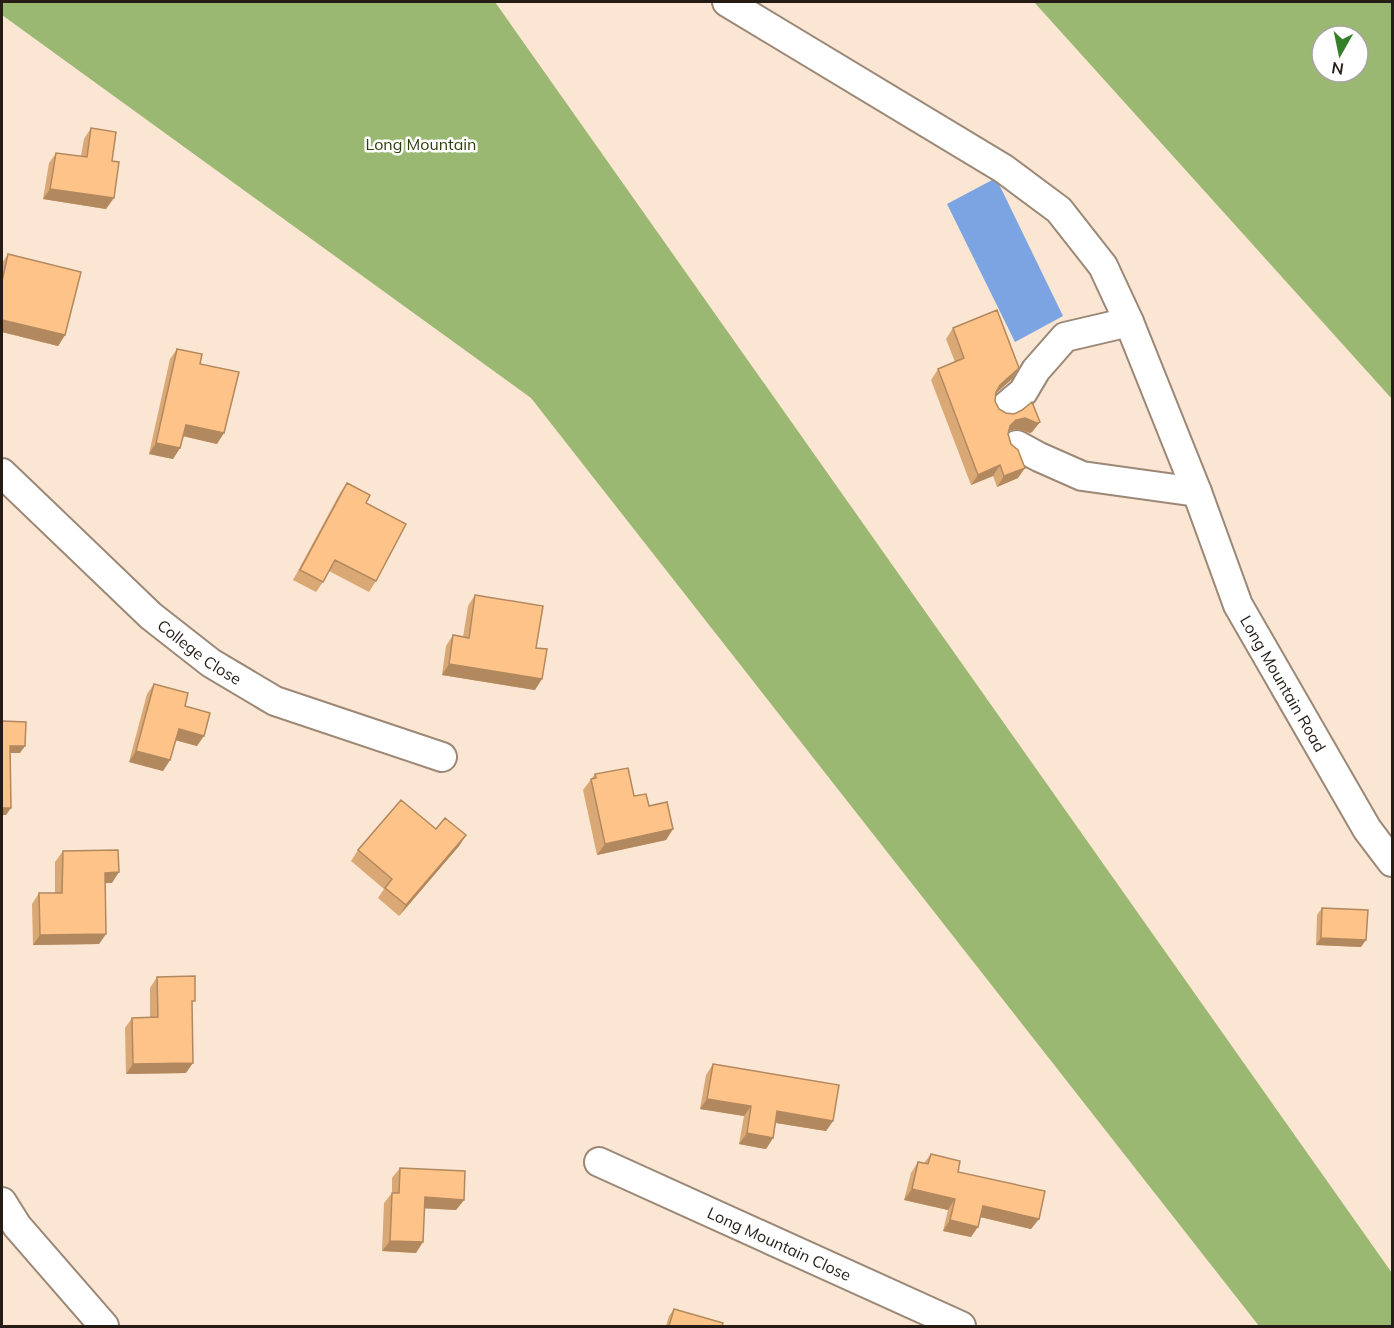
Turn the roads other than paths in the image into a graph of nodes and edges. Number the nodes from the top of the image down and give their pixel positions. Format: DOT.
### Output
graph roads {
  1 [pos="727,2"];
  2 [pos="1129,322"];
  3 [pos="1004,408"];
  4 [pos="1017,445"];
  5 [pos="2,473"];
  6 [pos="1197,492"];
  7 [pos="442,758"];
  8 [pos="1392,862"];
  9 [pos="599,1162"];
  10 [pos="2,1202"];
  11 [pos="104,1326"];
  12 [pos="961,1326"];
  1 -- 2 [label="street, Long Mountain Road"];
  2 -- 3 [label="street"];
  2 -- 6 [label="street, Long Mountain Road"];
  4 -- 6 [label="street"];
  5 -- 7 [label="street, College Close"];
  6 -- 8 [label="street, Long Mountain Road"];
  9 -- 12 [label="street, Long Mountain Close"];
  10 -- 11 [label="street"];
}
